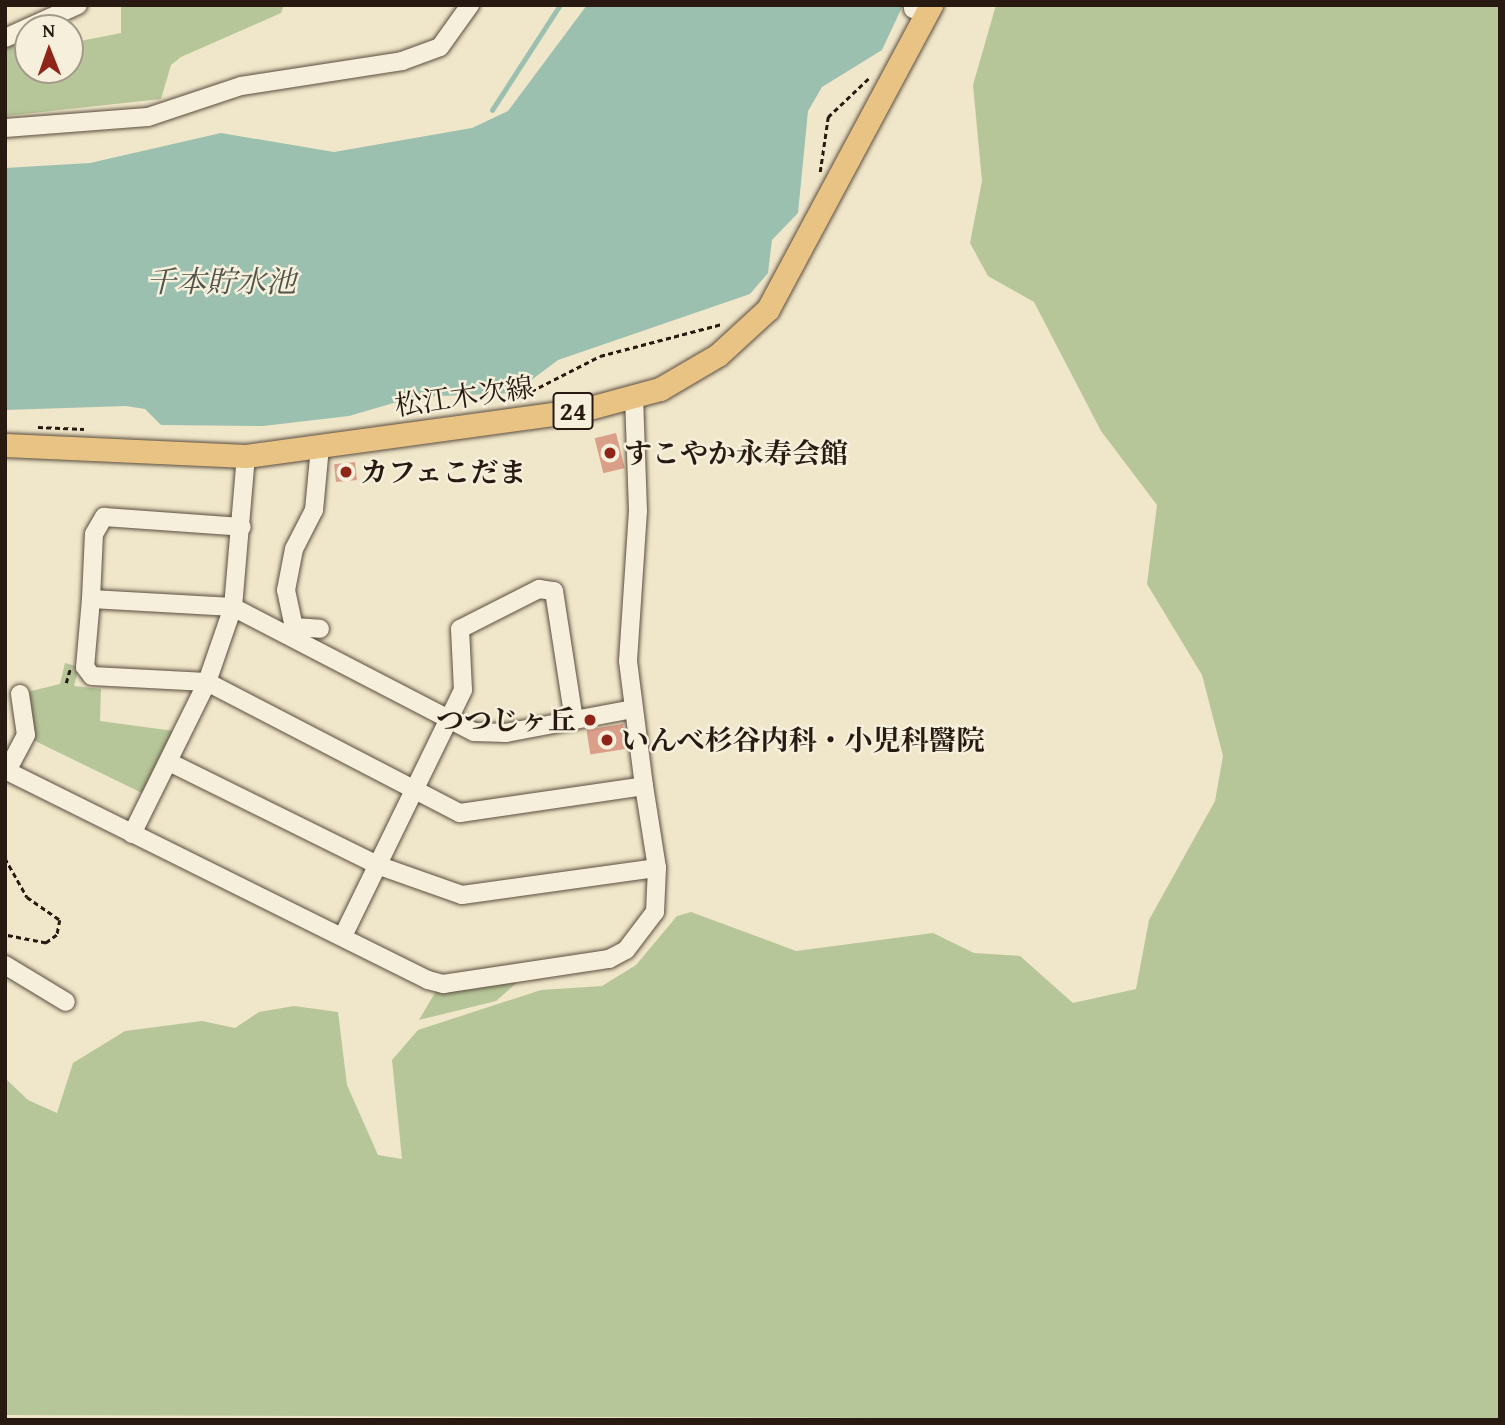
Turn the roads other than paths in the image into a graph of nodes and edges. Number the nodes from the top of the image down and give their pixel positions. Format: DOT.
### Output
graph roads {
  1 [pos="78,5"];
  2 [pos="470,5"];
  3 [pos="919,6"];
  4 [pos="59,14"];
  5 [pos="5,128"];
  6 [pos="634,398"];
  7 [pos="5,444"];
  8 [pos="320,447"];
  9 [pos="246,456"];
  10 [pos="242,527"];
  11 [pos="91,599"];
  12 [pos="233,607"];
  13 [pos="320,629"];
  14 [pos="207,682"];
  15 [pos="20,694"];
  16 [pos="633,709"];
  17 [pos="574,720"];
  18 [pos="448,722"];
  19 [pos="169,761"];
  20 [pos="6,773"];
  21 [pos="644,786"];
  22 [pos="414,791"];
  23 [pos="132,834"];
  24 [pos="377,865"];
  25 [pos="657,869"];
  26 [pos="343,936"];
  27 [pos="5,965"];
  28 [pos="66,1002"];
  1 -- 4 [label="street"];
  2 -- 5 [label="street"];
  3 -- 6 [label="main road, 松江木次線 / 24"];
  6 -- 8 [label="main road, 松江木次線 / 24"];
  6 -- 16 [label="street"];
  7 -- 9 [label="main road, 松江木次線 / 24"];
  8 -- 9 [label="main road, 松江木次線 / 24"];
  8 -- 13 [label="street"];
  9 -- 10 [label="street"];
  10 -- 11 [label="street"];
  10 -- 12 [label="street"];
  11 -- 12 [label="street"];
  11 -- 14 [label="street"];
  12 -- 14 [label="street"];
  12 -- 18 [label="street"];
  14 -- 19 [label="street"];
  14 -- 22 [label="street"];
  15 -- 20 [label="street"];
  16 -- 17 [label="street"];
  16 -- 21 [label="street"];
  17 -- 18 [label="street"];
  17 -- 18 [label="street"];
  18 -- 22 [label="street"];
  19 -- 23 [label="street"];
  19 -- 24 [label="street"];
  20 -- 23 [label="street"];
  21 -- 22 [label="street"];
  21 -- 25 [label="street"];
  22 -- 24 [label="street"];
  23 -- 26 [label="street"];
  24 -- 25 [label="street"];
  24 -- 26 [label="street"];
  25 -- 26 [label="street"];
  27 -- 28 [label="street"];
}
